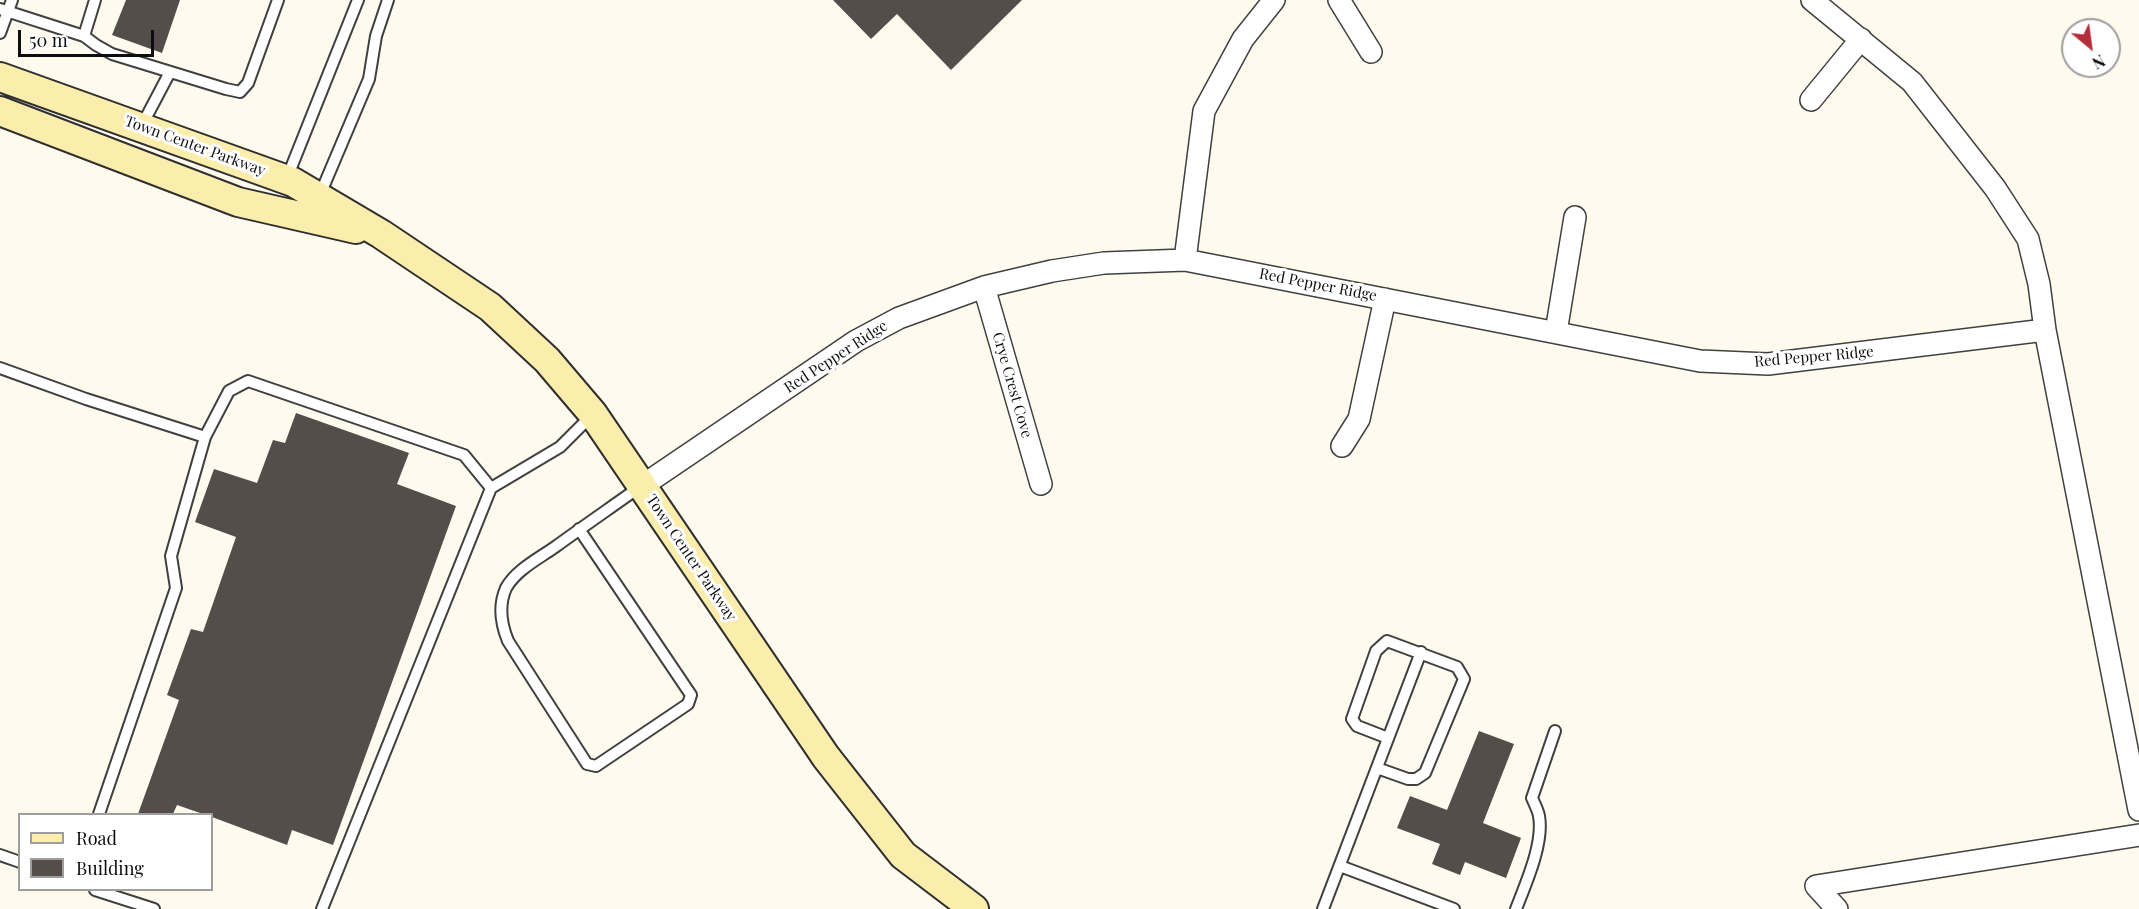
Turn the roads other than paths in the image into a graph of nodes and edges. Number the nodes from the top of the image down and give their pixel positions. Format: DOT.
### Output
graph roads {
  1 [pos="95,0"];
  2 [pos="278,0"];
  3 [pos="357,0"];
  4 [pos="388,0"];
  5 [pos="1274,0"];
  6 [pos="1339,0"];
  7 [pos="1812,0"];
  8 [pos="6,6"];
  9 [pos="0,33"];
  10 [pos="84,36"];
  11 [pos="1861,39"];
  12 [pos="1371,52"];
  13 [pos="170,72"];
  14 [pos="0,77"];
  15 [pos="1811,100"];
  16 [pos="0,111"];
  17 [pos="141,127"];
  18 [pos="126,159"];
  19 [pos="286,179"];
  20 [pos="319,197"];
  21 [pos="1575,217"];
  22 [pos="381,234"];
  23 [pos="1185,260"];
  24 [pos="984,287"];
  25 [pos="1385,298"];
  26 [pos="2045,330"];
  27 [pos="1556,332"];
  28 [pos="0,368"];
  29 [pos="593,414"];
  30 [pos="205,437"];
  31 [pos="1342,446"];
  32 [pos="1041,484"];
  33 [pos="642,486"];
  34 [pos="491,488"];
  35 [pos="579,529"];
  36 [pos="1421,652"];
  37 [pos="1555,731"];
  38 [pos="1388,738"];
  39 [pos="1377,768"];
  40 [pos="2139,810"];
  41 [pos="99,813"];
  42 [pos="2139,835"];
  43 [pos="0,855"];
  44 [pos="18,861"];
  45 [pos="1340,866"];
  46 [pos="98,891"];
  47 [pos="154,909"];
  48 [pos="322,909"];
  49 [pos="974,909"];
  50 [pos="1323,909"];
  51 [pos="1454,909"];
  52 [pos="1516,909"];
  53 [pos="1837,909"];
  1 -- 10 [label="lane"];
  2 -- 13 [label="lane"];
  3 -- 19 [label="lane"];
  4 -- 20 [label="lane"];
  5 -- 23 [label="street"];
  6 -- 12 [label="street"];
  7 -- 11 [label="street"];
  8 -- 9 [label="lane"];
  8 -- 10 [label="lane"];
  10 -- 13 [label="lane"];
  11 -- 15 [label="street"];
  11 -- 26 [label="street"];
  13 -- 17 [label="lane"];
  14 -- 17 [label="street, Town Center Parkway"];
  16 -- 18 [label="street, Town Center Parkway"];
  17 -- 18 [label="street"];
  17 -- 19 [label="street, Town Center Parkway"];
  18 -- 22 [label="street, Town Center Parkway"];
  19 -- 20 [label="street, Town Center Parkway"];
  20 -- 22 [label="street, Town Center Parkway"];
  21 -- 27 [label="street"];
  22 -- 29 [label="street, Town Center Parkway"];
  23 -- 24 [label="street, Red Pepper Ridge"];
  23 -- 25 [label="street, Red Pepper Ridge"];
  24 -- 32 [label="street, Crye Crest Cove"];
  24 -- 33 [label="street, Red Pepper Ridge"];
  25 -- 27 [label="street, Red Pepper Ridge"];
  25 -- 31 [label="street"];
  26 -- 27 [label="street, Red Pepper Ridge"];
  26 -- 40 [label="street"];
  28 -- 30 [label="lane"];
  29 -- 33 [label="street, Town Center Parkway"];
  29 -- 34 [label="lane"];
  30 -- 34 [label="lane"];
  30 -- 41 [label="lane"];
  33 -- 35 [label="lane"];
  33 -- 49 [label="street, Town Center Parkway"];
  34 -- 48 [label="lane"];
  35 -- 35 [label="lane"];
  36 -- 38 [label="lane"];
  36 -- 38 [label="lane"];
  36 -- 39 [label="lane"];
  37 -- 52 [label="lane"];
  38 -- 39 [label="lane"];
  39 -- 45 [label="lane"];
  42 -- 53 [label="street"];
  43 -- 44 [label="lane"];
  45 -- 50 [label="lane"];
  45 -- 51 [label="lane"];
  46 -- 47 [label="lane"];
}
